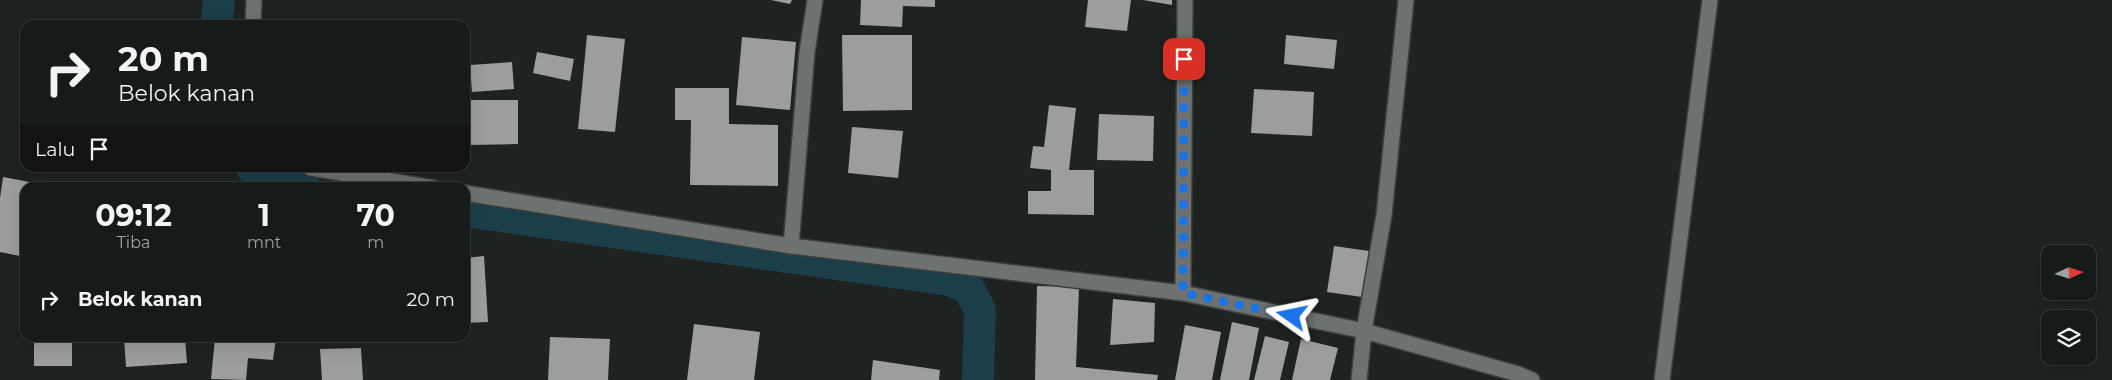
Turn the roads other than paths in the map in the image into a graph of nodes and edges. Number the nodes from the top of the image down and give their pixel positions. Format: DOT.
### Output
graph roads {
  1 [pos="254,0"];
  2 [pos="815,0"];
  3 [pos="1184,0"];
  4 [pos="1406,0"];
  5 [pos="1710,0"];
  6 [pos="253,20"];
  7 [pos="336,172"];
  8 [pos="397,182"];
  9 [pos="470,194"];
  10 [pos="791,246"];
  11 [pos="1183,293"];
  12 [pos="1364,331"];
  13 [pos="1359,380"];
  14 [pos="1532,380"];
  15 [pos="1662,380"];
  1 -- 6 [label="street"];
  2 -- 10 [label="street"];
  3 -- 11 [label="street"];
  4 -- 12 [label="street"];
  5 -- 15 [label="street"];
  7 -- 8 [label="street"];
  9 -- 10 [label="street"];
  10 -- 11 [label="street"];
  11 -- 12 [label="street"];
  12 -- 13 [label="street"];
  12 -- 14 [label="street"];
}
